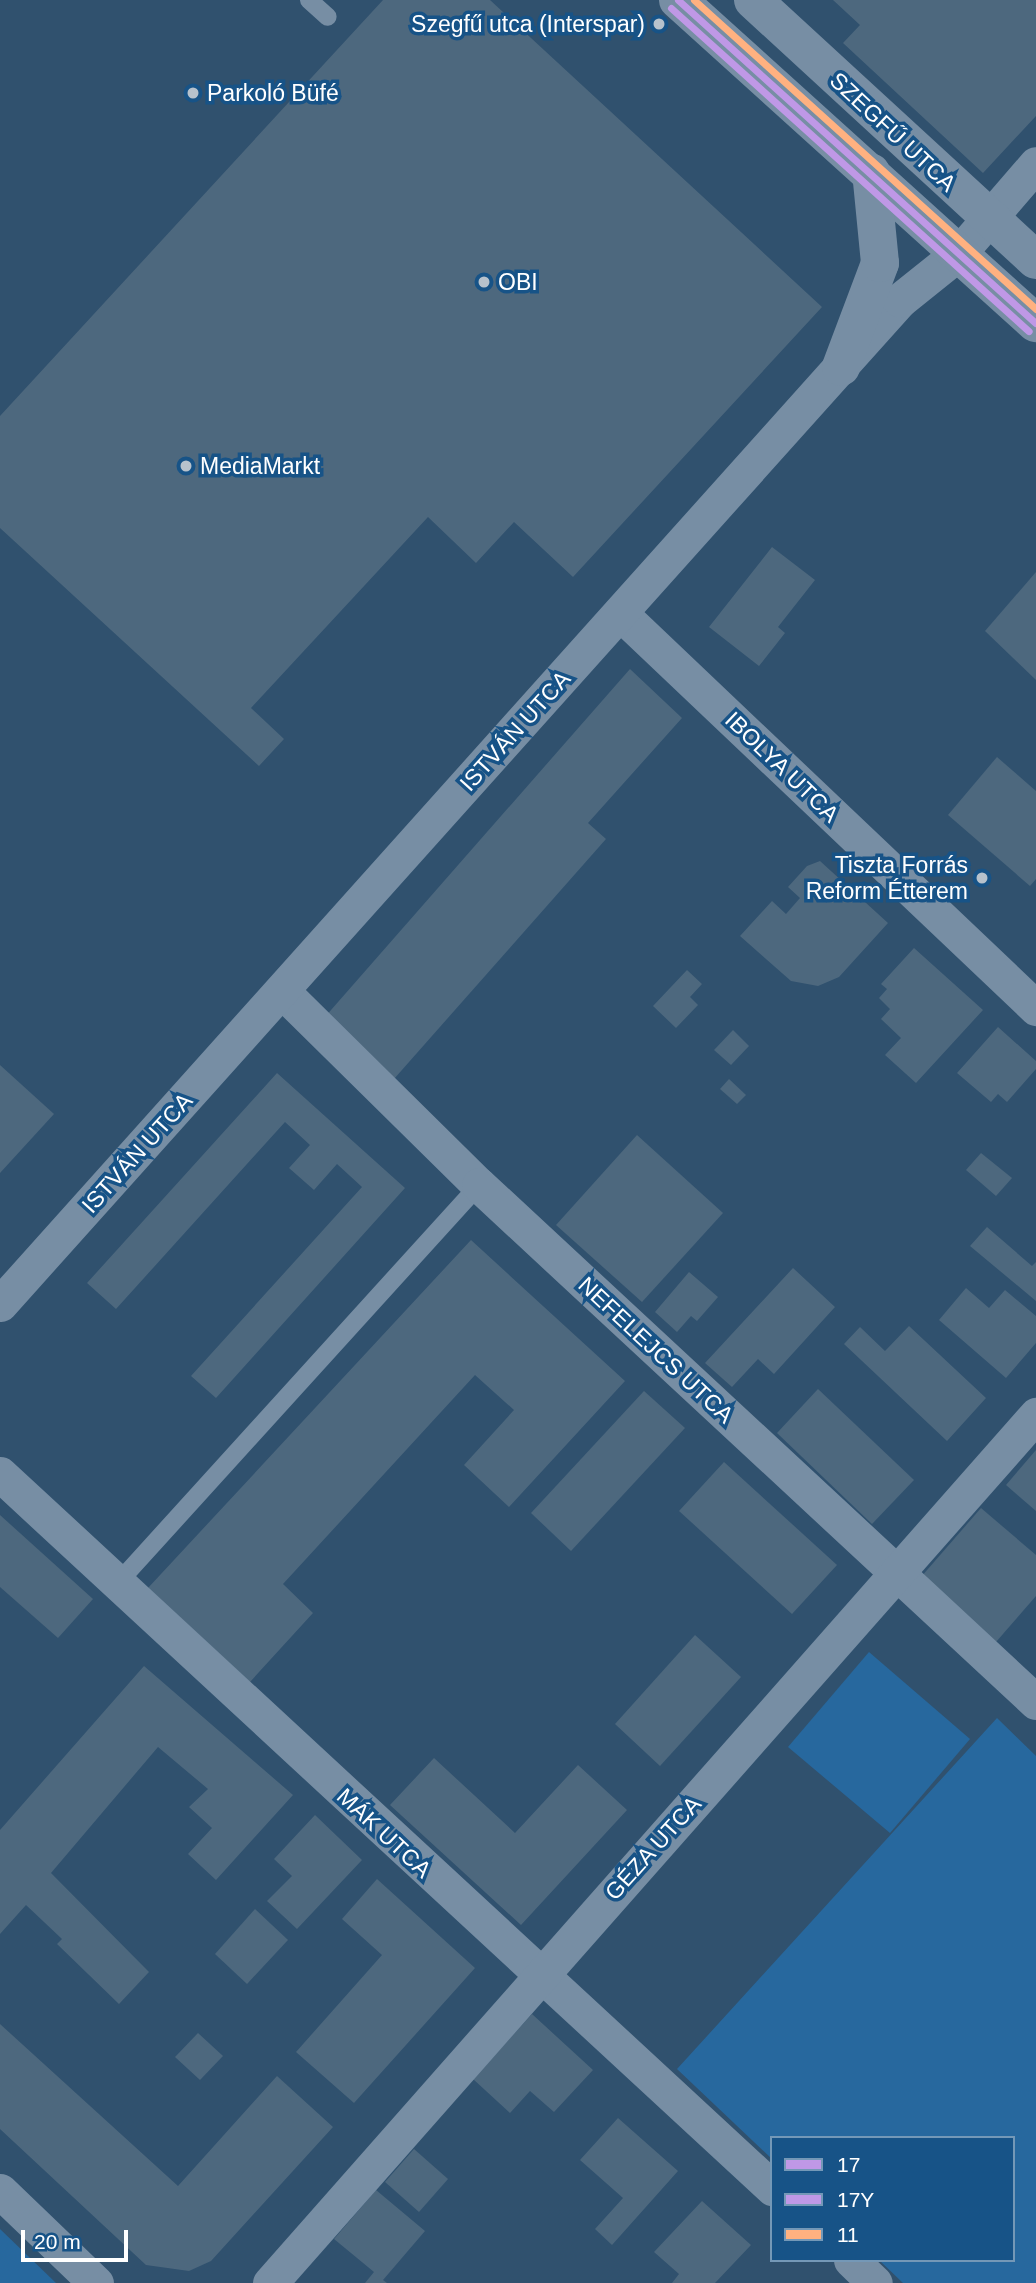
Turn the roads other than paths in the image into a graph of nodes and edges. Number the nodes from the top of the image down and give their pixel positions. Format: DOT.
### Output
graph roads {
  1 [pos="309,0"];
  2 [pos="678,0"];
  3 [pos="752,0"];
  4 [pos="328,18"];
  5 [pos="1036,164"];
  6 [pos="871,172"];
  7 [pos="990,221"];
  8 [pos="960,252"];
  9 [pos="1036,260"];
  10 [pos="1036,323"];
  11 [pos="841,367"];
  12 [pos="620,613"];
  13 [pos="283,992"];
  14 [pos="1036,1008"];
  15 [pos="479,1185"];
  16 [pos="0,1304"];
  17 [pos="1036,1415"];
  18 [pos="0,1474"];
  19 [pos="900,1575"];
  20 [pos="115,1586"];
  21 [pos="1036,1702"];
  22 [pos="540,1976"];
  23 [pos="770,2186"];
  24 [pos="0,2191"];
  25 [pos="852,2262"];
  26 [pos="96,2283"];
  27 [pos="271,2283"];
  28 [pos="875,2283"];
  1 -- 4 [label="lane"];
  2 -- 6 [label="street, SZEGFŰ UTCA"];
  3 -- 7 [label="street, SZEGFŰ UTCA"];
  5 -- 7 [label="street, ISTVÁN UTCA"];
  6 -- 8 [label="street, SZEGFŰ UTCA"];
  6 -- 11 [label="street"];
  7 -- 8 [label="street, ISTVÁN UTCA"];
  7 -- 9 [label="street, SZEGFŰ UTCA"];
  8 -- 10 [label="street, SZEGFŰ UTCA"];
  8 -- 11 [label="street, ISTVÁN UTCA"];
  11 -- 12 [label="street, ISTVÁN UTCA"];
  12 -- 13 [label="street, ISTVÁN UTCA"];
  12 -- 14 [label="street, IBOLYA UTCA"];
  13 -- 15 [label="street, NEFELEJCS UTCA"];
  13 -- 16 [label="street, ISTVÁN UTCA"];
  15 -- 19 [label="street, NEFELEJCS UTCA"];
  15 -- 20 [label="lane"];
  17 -- 19 [label="street, GÉZA UTCA"];
  18 -- 20 [label="street, MÁK UTCA"];
  19 -- 21 [label="street, NEFELEJCS UTCA"];
  19 -- 22 [label="street, GÉZA UTCA"];
  20 -- 22 [label="street, MÁK UTCA"];
  22 -- 23 [label="street, MÁK UTCA"];
  22 -- 27 [label="street, GÉZA UTCA"];
  24 -- 26 [label="street"];
  25 -- 28 [label="street"];
}
